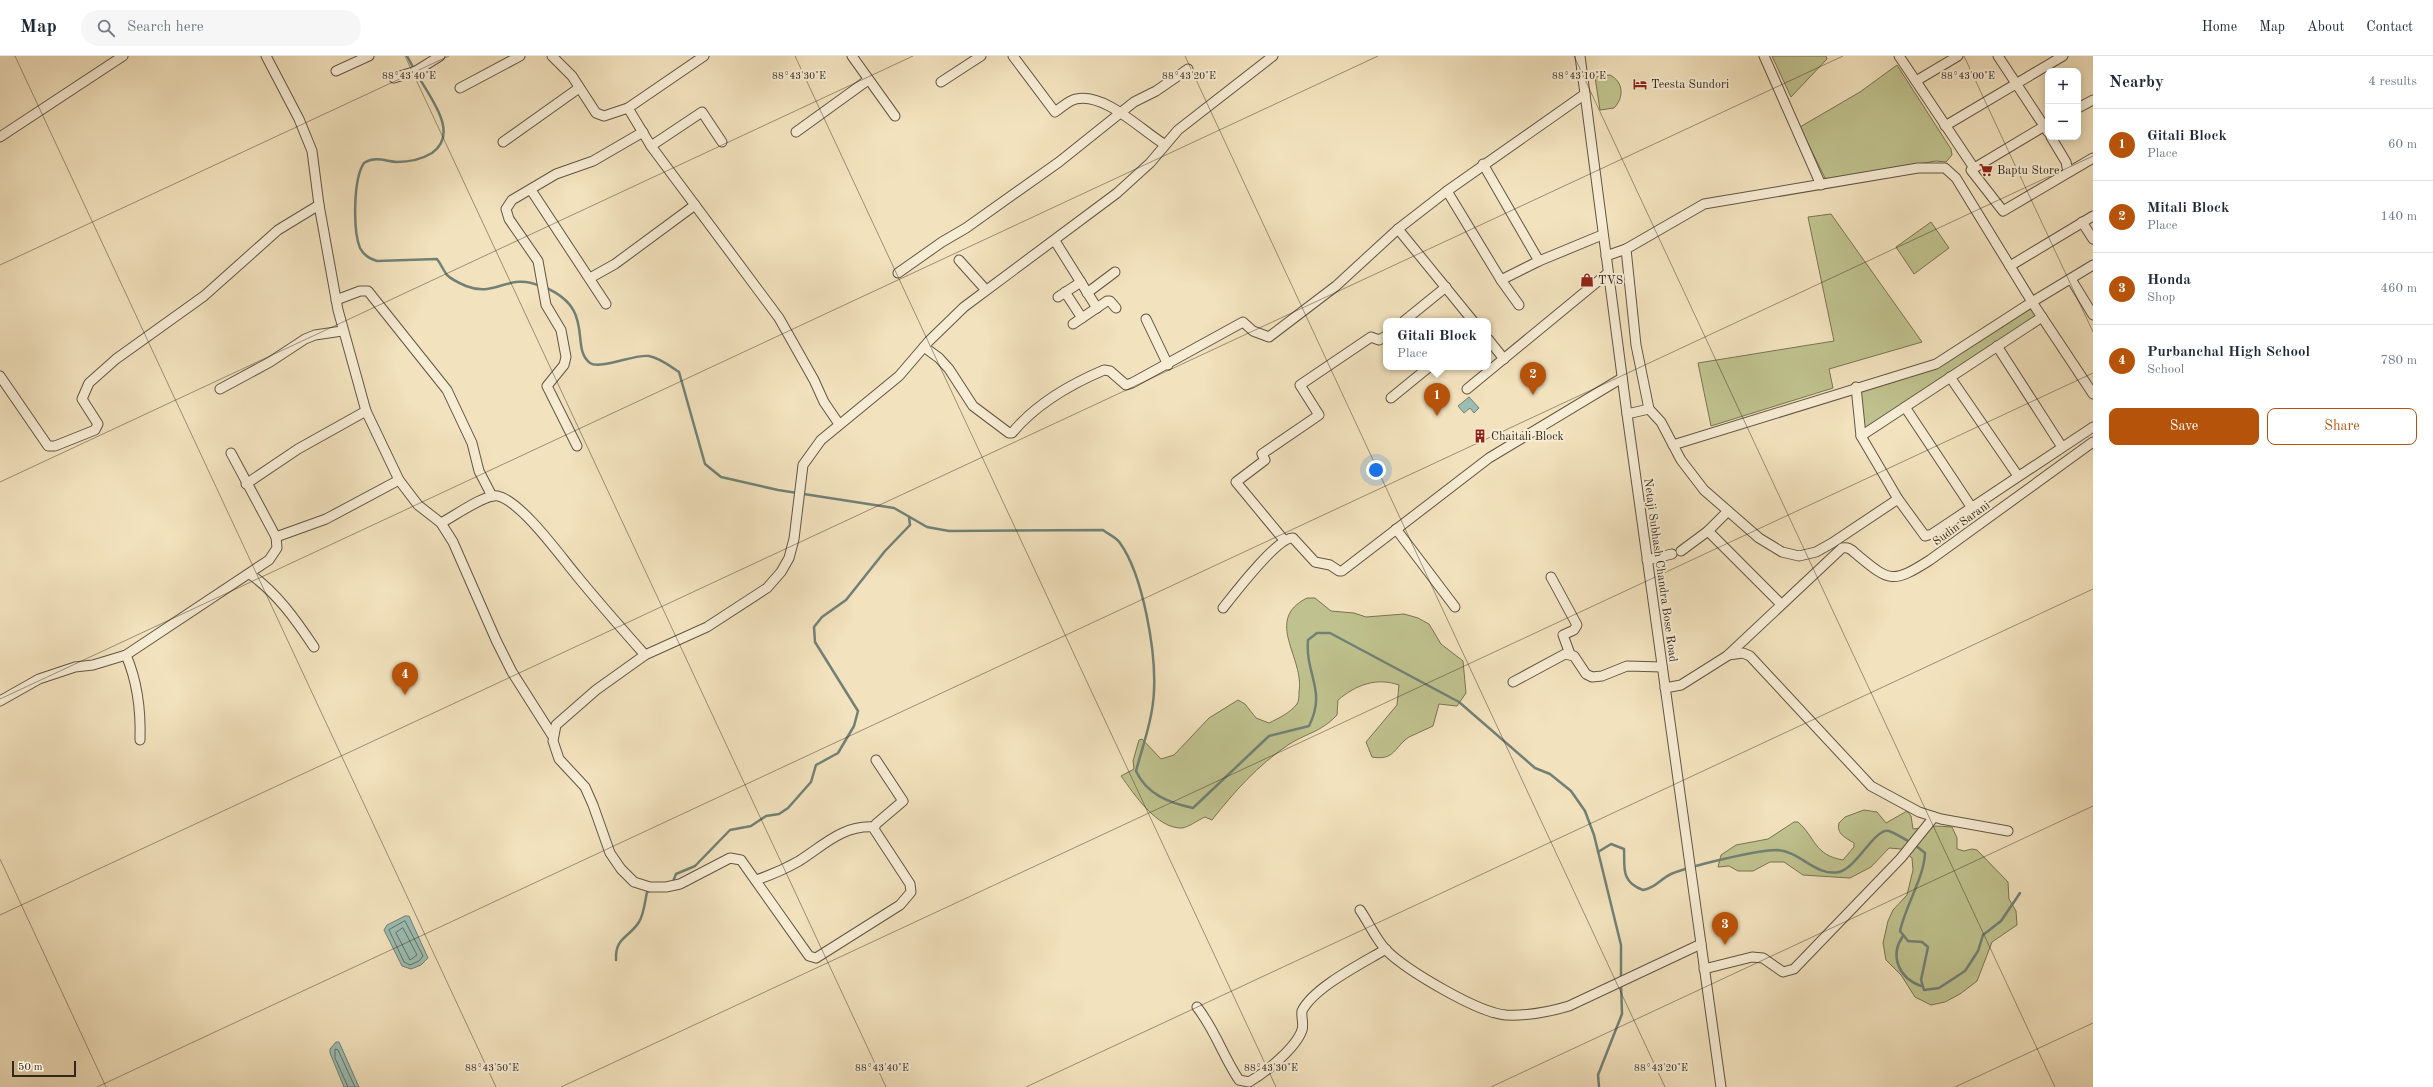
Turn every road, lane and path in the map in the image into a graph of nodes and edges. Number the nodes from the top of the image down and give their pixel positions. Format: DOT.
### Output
graph roads {
  1 [pos="123,56"];
  2 [pos="266,56"];
  3 [pos="369,56"];
  4 [pos="440,56"];
  5 [pos="520,56"];
  6 [pos="552,56"];
  7 [pos="704,56"];
  8 [pos="852,56"];
  9 [pos="981,56"];
  10 [pos="1013,56"];
  11 [pos="1273,56"];
  12 [pos="1580,56"];
  13 [pos="1764,56"];
  14 [pos="1900,56"];
  15 [pos="1958,56"];
  16 [pos="1998,56"];
  17 [pos="2063,56"];
  18 [pos="1188,69"];
  19 [pos="336,71"];
  20 [pos="394,78"];
  21 [pos="868,80"];
  22 [pos="1916,81"];
  23 [pos="941,82"];
  24 [pos="2015,84"];
  25 [pos="460,88"];
  26 [pos="579,88"];
  27 [pos="1585,94"];
  28 [pos="2093,100"];
  29 [pos="2081,106"];
  30 [pos="628,108"];
  31 [pos="1120,112"];
  32 [pos="895,116"];
  33 [pos="2045,124"];
  34 [pos="1945,126"];
  35 [pos="2045,128"];
  36 [pos="642,132"];
  37 [pos="796,132"];
  38 [pos="0,137"];
  39 [pos="2053,140"];
  40 [pos="503,142"];
  41 [pos="722,142"];
  42 [pos="1164,144"];
  43 [pos="651,146"];
  44 [pos="2093,158"];
  45 [pos="1483,164"];
  46 [pos="1973,169"];
  47 [pos="2068,172"];
  48 [pos="1956,178"];
  49 [pos="1821,185"];
  50 [pos="532,190"];
  51 [pos="1447,190"];
  52 [pos="319,205"];
  53 [pos="695,205"];
  54 [pos="2093,216"];
  55 [pos="2082,222"];
  56 [pos="1398,229"];
  57 [pos="1602,235"];
  58 [pos="2093,239"];
  59 [pos="1055,241"];
  60 [pos="1626,249"];
  61 [pos="1606,256"];
  62 [pos="959,260"];
  63 [pos="1539,261"];
  64 [pos="2093,265"];
  65 [pos="2010,266"];
  66 [pos="1115,272"];
  67 [pos="1608,272"];
  68 [pos="898,273"];
  69 [pos="590,278"];
  70 [pos="2071,278"];
  71 [pos="1501,280"];
  72 [pos="1081,282"];
  73 [pos="1446,287"];
  74 [pos="985,289"];
  75 [pos="1087,293"];
  76 [pos="336,300"];
  77 [pos="2032,302"];
  78 [pos="606,304"];
  79 [pos="1519,305"];
  80 [pos="1097,308"];
  81 [pos="1116,308"];
  82 [pos="2093,315"];
  83 [pos="2042,317"];
  84 [pos="1082,318"];
  85 [pos="1408,318"];
  86 [pos="1471,318"];
  87 [pos="1146,319"];
  88 [pos="1073,324"];
  89 [pos="342,331"];
  90 [pos="1383,338"];
  91 [pos="1491,343"];
  92 [pos="1997,346"];
  93 [pos="924,347"];
  94 [pos="1504,359"];
  95 [pos="1168,365"];
  96 [pos="1425,370"];
  97 [pos="1490,370"];
  98 [pos="1491,370"];
  99 [pos="0,376"];
  100 [pos="1950,377"];
  101 [pos="1622,378"];
  102 [pos="1856,387"];
  103 [pos="220,389"];
  104 [pos="1467,389"];
  105 [pos="2093,394"];
  106 [pos="1391,398"];
  107 [pos="1905,407"];
  108 [pos="1649,409"];
  109 [pos="366,411"];
  110 [pos="1627,414"];
  111 [pos="839,424"];
  112 [pos="2093,427"];
  113 [pos="1861,436"];
  114 [pos="2093,442"];
  115 [pos="1673,445"];
  116 [pos="577,446"];
  117 [pos="2062,447"];
  118 [pos="231,453"];
  119 [pos="2018,476"];
  120 [pos="399,480"];
  121 [pos="246,484"];
  122 [pos="492,496"];
  123 [pos="1898,499"];
  124 [pos="1972,508"];
  125 [pos="1728,511"];
  126 [pos="441,523"];
  127 [pos="1396,529"];
  128 [pos="1708,531"];
  129 [pos="276,536"];
  130 [pos="1284,540"];
  131 [pos="1647,560"];
  132 [pos="250,574"];
  133 [pos="1551,576"];
  134 [pos="1781,604"];
  135 [pos="1455,607"];
  136 [pos="1223,608"];
  137 [pos="1740,644"];
  138 [pos="314,647"];
  139 [pos="1570,654"];
  140 [pos="126,655"];
  141 [pos="645,655"];
  142 [pos="1727,656"];
  143 [pos="1750,656"];
  144 [pos="1662,667"];
  145 [pos="1513,682"];
  146 [pos="1665,688"];
  147 [pos="0,701"];
  148 [pos="552,735"];
  149 [pos="140,740"];
  150 [pos="876,760"];
  151 [pos="1934,817"];
  152 [pos="874,827"];
  153 [pos="2008,831"];
  154 [pos="756,880"];
  155 [pos="1360,910"];
  156 [pos="1701,944"];
  157 [pos="1386,949"];
  158 [pos="1704,969"];
  159 [pos="1197,1007"];
  160 [pos="1241,1085"];
  161 [pos="1721,1087"];
  1 -- 38 [label="street"];
  2 -- 52 [label="street"];
  3 -- 19 [label="street"];
  4 -- 20 [label="street"];
  5 -- 25 [label="street"];
  6 -- 26 [label="street"];
  7 -- 30 [label="street"];
  8 -- 21 [label="street"];
  9 -- 23 [label="street"];
  10 -- 31 [label="street"];
  11 -- 42 [label="street"];
  12 -- 27 [label="street, Netaji Subhash Chandra Bose Road"];
  13 -- 49 [label="street"];
  14 -- 22 [label="street"];
  15 -- 22 [label="street"];
  16 -- 24 [label="street"];
  17 -- 24 [label="street"];
  18 -- 31 [label="street"];
  21 -- 32 [label="street"];
  21 -- 37 [label="street"];
  22 -- 34 [label="street"];
  24 -- 33 [label="street"];
  24 -- 34 [label="street"];
  26 -- 30 [label="street"];
  26 -- 40 [label="street"];
  27 -- 45 [label="street"];
  27 -- 57 [label="street, Netaji Subhash Chandra Bose Road"];
  28 -- 29 [label="street"];
  30 -- 36 [label="street"];
  31 -- 42 [label="street"];
  31 -- 68 [label="street"];
  34 -- 46 [label="street"];
  35 -- 46 [label="street"];
  36 -- 43 [label="street"];
  36 -- 50 [label="street"];
  39 -- 47 [label="street"];
  41 -- 43 [label="street"];
  42 -- 59 [label="street"];
  43 -- 53 [label="street"];
  44 -- 47 [label="street"];
  45 -- 51 [label="street"];
  45 -- 63 [label="street"];
  46 -- 47 [label="street"];
  46 -- 48 [label="street"];
  48 -- 49 [label="street"];
  48 -- 65 [label="street"];
  49 -- 60 [label="street"];
  50 -- 69 [label="street"];
  50 -- 116 [label="street"];
  51 -- 56 [label="street"];
  51 -- 71 [label="street"];
  52 -- 76 [label="street"];
  52 -- 99 [label="street"];
  53 -- 69 [label="street"];
  53 -- 111 [label="street"];
  54 -- 55 [label="street"];
  55 -- 58 [label="street"];
  55 -- 65 [label="street"];
  56 -- 73 [label="street"];
  56 -- 95 [label="street"];
  57 -- 61 [label="street, Netaji Subhash Chandra Bose Road"];
  57 -- 63 [label="street"];
  59 -- 72 [label="street"];
  59 -- 74 [label="street"];
  60 -- 61 [label="street"];
  60 -- 108 [label="street"];
  61 -- 67 [label="street, Netaji Subhash Chandra Bose Road"];
  62 -- 74 [label="street"];
  63 -- 71 [label="street"];
  64 -- 70 [label="street"];
  65 -- 77 [label="street"];
  66 -- 75 [label="street"];
  67 -- 94 [label="street"];
  67 -- 101 [label="street, Netaji Subhash Chandra Bose Road"];
  69 -- 78 [label="street"];
  70 -- 77 [label="street"];
  70 -- 82 [label="street"];
  71 -- 79 [label="street"];
  72 -- 75 [label="street"];
  72 -- 84 [label="street"];
  73 -- 85 [label="street"];
  73 -- 86 [label="street"];
  74 -- 93 [label="street"];
  75 -- 80 [label="street"];
  76 -- 89 [label="street"];
  76 -- 122 [label="street"];
  77 -- 83 [label="street"];
  77 -- 102 [label="street"];
  80 -- 81 [label="street"];
  80 -- 84 [label="street"];
  83 -- 92 [label="street"];
  83 -- 105 [label="street"];
  84 -- 88 [label="street"];
  87 -- 95 [label="street"];
  89 -- 103 [label="street"];
  89 -- 109 [label="street"];
  90 -- 130 [label="street"];
  91 -- 94 [label="street"];
  92 -- 100 [label="street"];
  92 -- 117 [label="street"];
  93 -- 95 [label="street"];
  93 -- 111 [label="street"];
  94 -- 98 [label="street"];
  96 -- 106 [label="street"];
  97 -- 104 [label="street"];
  100 -- 107 [label="street"];
  100 -- 119 [label="street"];
  101 -- 110 [label="street, Netaji Subhash Chandra Bose Road"];
  101 -- 127 [label="street"];
  102 -- 113 [label="street"];
  102 -- 115 [label="street"];
  107 -- 113 [label="street"];
  107 -- 124 [label="street"];
  108 -- 110 [label="street"];
  108 -- 115 [label="street"];
  109 -- 120 [label="street"];
  109 -- 121 [label="street"];
  110 -- 131 [label="street, Netaji Subhash Chandra Bose Road"];
  111 -- 141 [label="street"];
  112 -- 117 [label="street"];
  113 -- 123 [label="street"];
  114 -- 134 [label="street, Sudin Sarani"];
  115 -- 125 [label="street"];
  117 -- 119 [label="street"];
  118 -- 121 [label="street"];
  119 -- 124 [label="street"];
  120 -- 126 [label="street"];
  120 -- 129 [label="street"];
  121 -- 129 [label="street"];
  122 -- 126 [label="street"];
  122 -- 141 [label="street"];
  123 -- 124 [label="street"];
  123 -- 125 [label="street"];
  125 -- 128 [label="street"];
  126 -- 148 [label="street"];
  127 -- 130 [label="street"];
  127 -- 135 [label="street"];
  128 -- 131 [label="street"];
  128 -- 134 [label="street"];
  129 -- 132 [label="street"];
  130 -- 136 [label="street"];
  131 -- 144 [label="street, Netaji Subhash Chandra Bose Road"];
  132 -- 138 [label="street"];
  132 -- 140 [label="street"];
  133 -- 139 [label="street"];
  134 -- 137 [label="street"];
  137 -- 142 [label="street"];
  137 -- 143 [label="street"];
  139 -- 144 [label="street"];
  139 -- 145 [label="street"];
  140 -- 147 [label="street"];
  140 -- 149 [label="street"];
  141 -- 148 [label="street"];
  142 -- 143 [label="street"];
  142 -- 146 [label="street"];
  143 -- 151 [label="street"];
  144 -- 146 [label="street, Netaji Subhash Chandra Bose Road"];
  146 -- 156 [label="street, Netaji Subhash Chandra Bose Road"];
  148 -- 154 [label="street"];
  150 -- 152 [label="street"];
  151 -- 153 [label="street"];
  151 -- 158 [label="street"];
  152 -- 154 [label="street"];
  152 -- 154 [label="street"];
  155 -- 157 [label="street"];
  156 -- 157 [label="street"];
  156 -- 158 [label="street, Netaji Subhash Chandra Bose Road"];
  157 -- 160 [label="street"];
  158 -- 161 [label="street, Netaji Subhash Chandra Bose Road"];
  159 -- 160 [label="street"];
}
